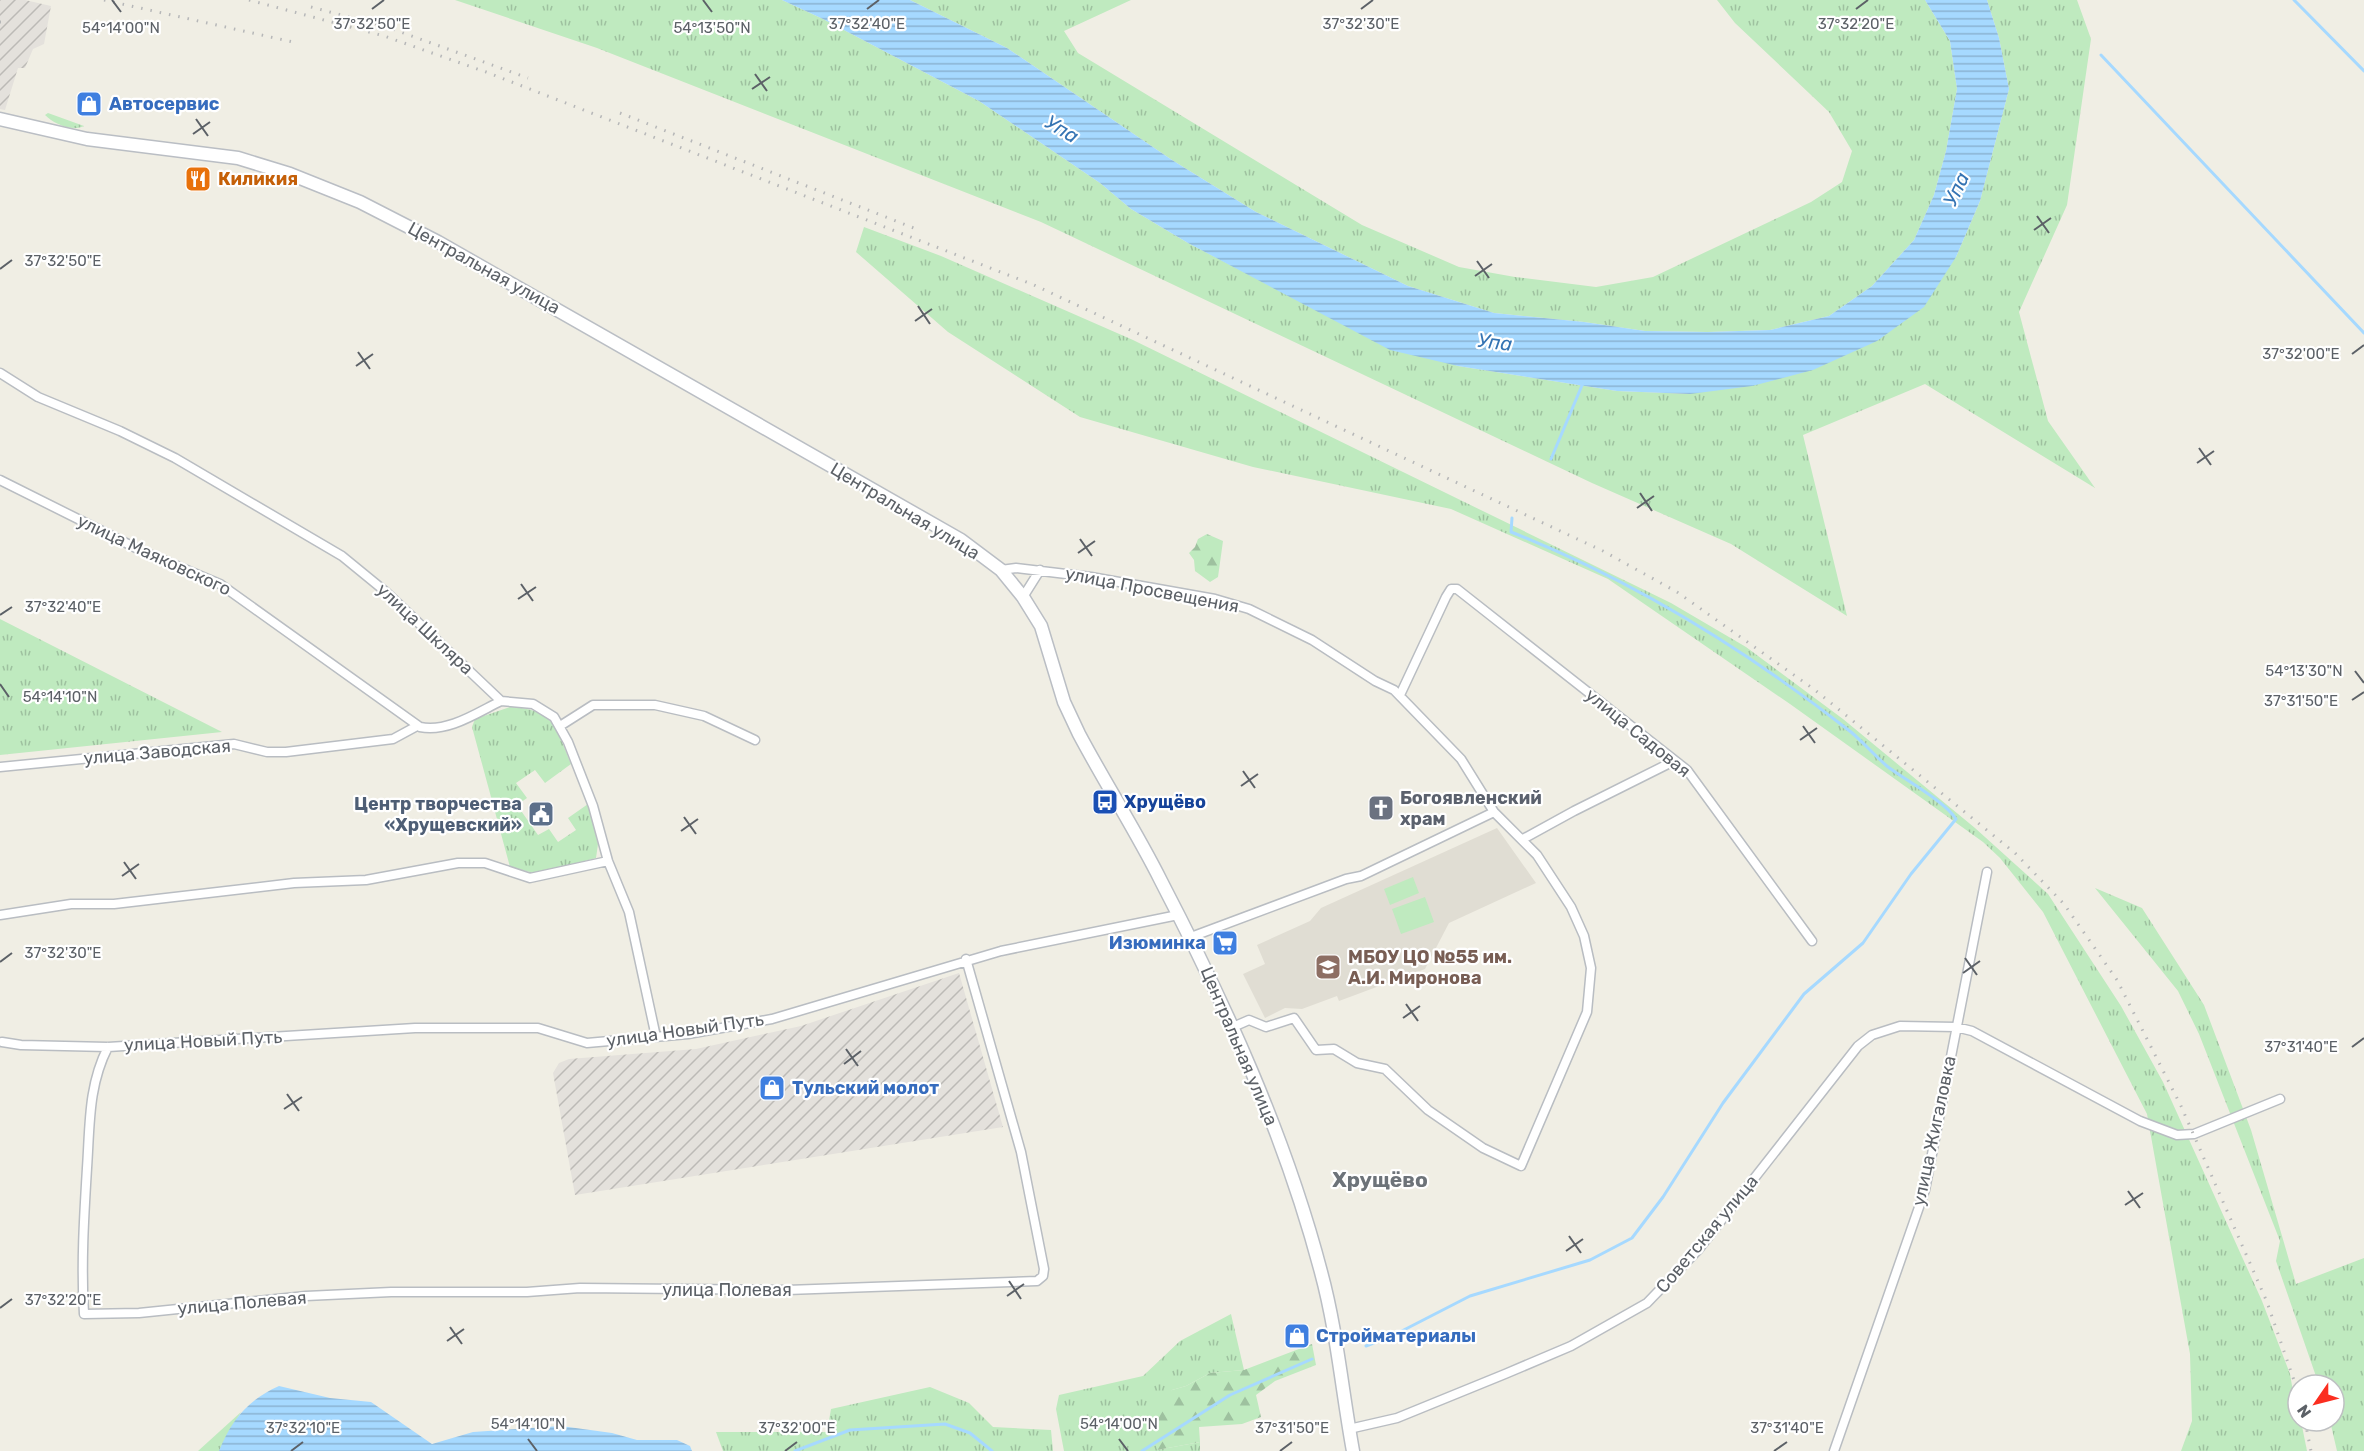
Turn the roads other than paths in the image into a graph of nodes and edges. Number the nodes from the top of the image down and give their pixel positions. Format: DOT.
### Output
graph roads {
  1 [pos="0,119"];
  2 [pos="0,373"];
  3 [pos="0,480"];
  4 [pos="1001,570"];
  5 [pos="1040,570"];
  6 [pos="1023,597"];
  7 [pos="1400,695"];
  8 [pos="501,701"];
  9 [pos="417,726"];
  10 [pos="560,726"];
  11 [pos="755,740"];
  12 [pos="1674,761"];
  13 [pos="0,767"];
  14 [pos="1494,812"];
  15 [pos="1523,839"];
  16 [pos="608,861"];
  17 [pos="1987,872"];
  18 [pos="0,915"];
  19 [pos="1178,915"];
  20 [pos="1191,937"];
  21 [pos="1812,941"];
  22 [pos="966,959"];
  23 [pos="1233,1027"];
  24 [pos="1956,1027"];
  25 [pos="656,1036"];
  26 [pos="2,1042"];
  27 [pos="108,1047"];
  28 [pos="2280,1099"];
  29 [pos="1349,1429"];
  30 [pos="1353,1451"];
  31 [pos="1834,1451"];
  1 -- 4 [label="main road, Центральная улица"];
  2 -- 8 [label="street, улица Шкляра"];
  3 -- 9 [label="street, улица Маяковского"];
  4 -- 5 [label="street, улица Просвещения"];
  4 -- 6 [label="main road, Центральная улица"];
  5 -- 6 [label="street"];
  5 -- 7 [label="street, улица Просвещения"];
  6 -- 19 [label="main road, Центральная улица"];
  7 -- 12 [label="street, улица Садовая"];
  7 -- 14 [label="street, улица Просвещения"];
  8 -- 9 [label="street"];
  8 -- 10 [label="street"];
  9 -- 13 [label="street, улица Заводская"];
  10 -- 11 [label="street"];
  10 -- 16 [label="street"];
  12 -- 15 [label="street"];
  12 -- 21 [label="street, улица Садовая"];
  14 -- 15 [label="street, улица Просвещения"];
  14 -- 20 [label="street"];
  15 -- 23 [label="street, улица Просвещения"];
  16 -- 18 [label="street"];
  16 -- 25 [label="street"];
  17 -- 24 [label="street, улица Жигаловка"];
  19 -- 20 [label="main road, Центральная улица"];
  19 -- 22 [label="street, улица Новый Путь"];
  20 -- 23 [label="main road, Центральная улица"];
  22 -- 25 [label="street, улица Новый Путь"];
  22 -- 27 [label="street, улица Полевая"];
  23 -- 29 [label="main road, Центральная улица"];
  24 -- 28 [label="street, Советская улица"];
  24 -- 29 [label="street, Советская улица"];
  24 -- 31 [label="street, улица Жигаловка"];
  25 -- 27 [label="street, улица Новый Путь"];
  26 -- 27 [label="street, улица Новый Путь"];
  29 -- 30 [label="main road, Центральная улица"];
}
